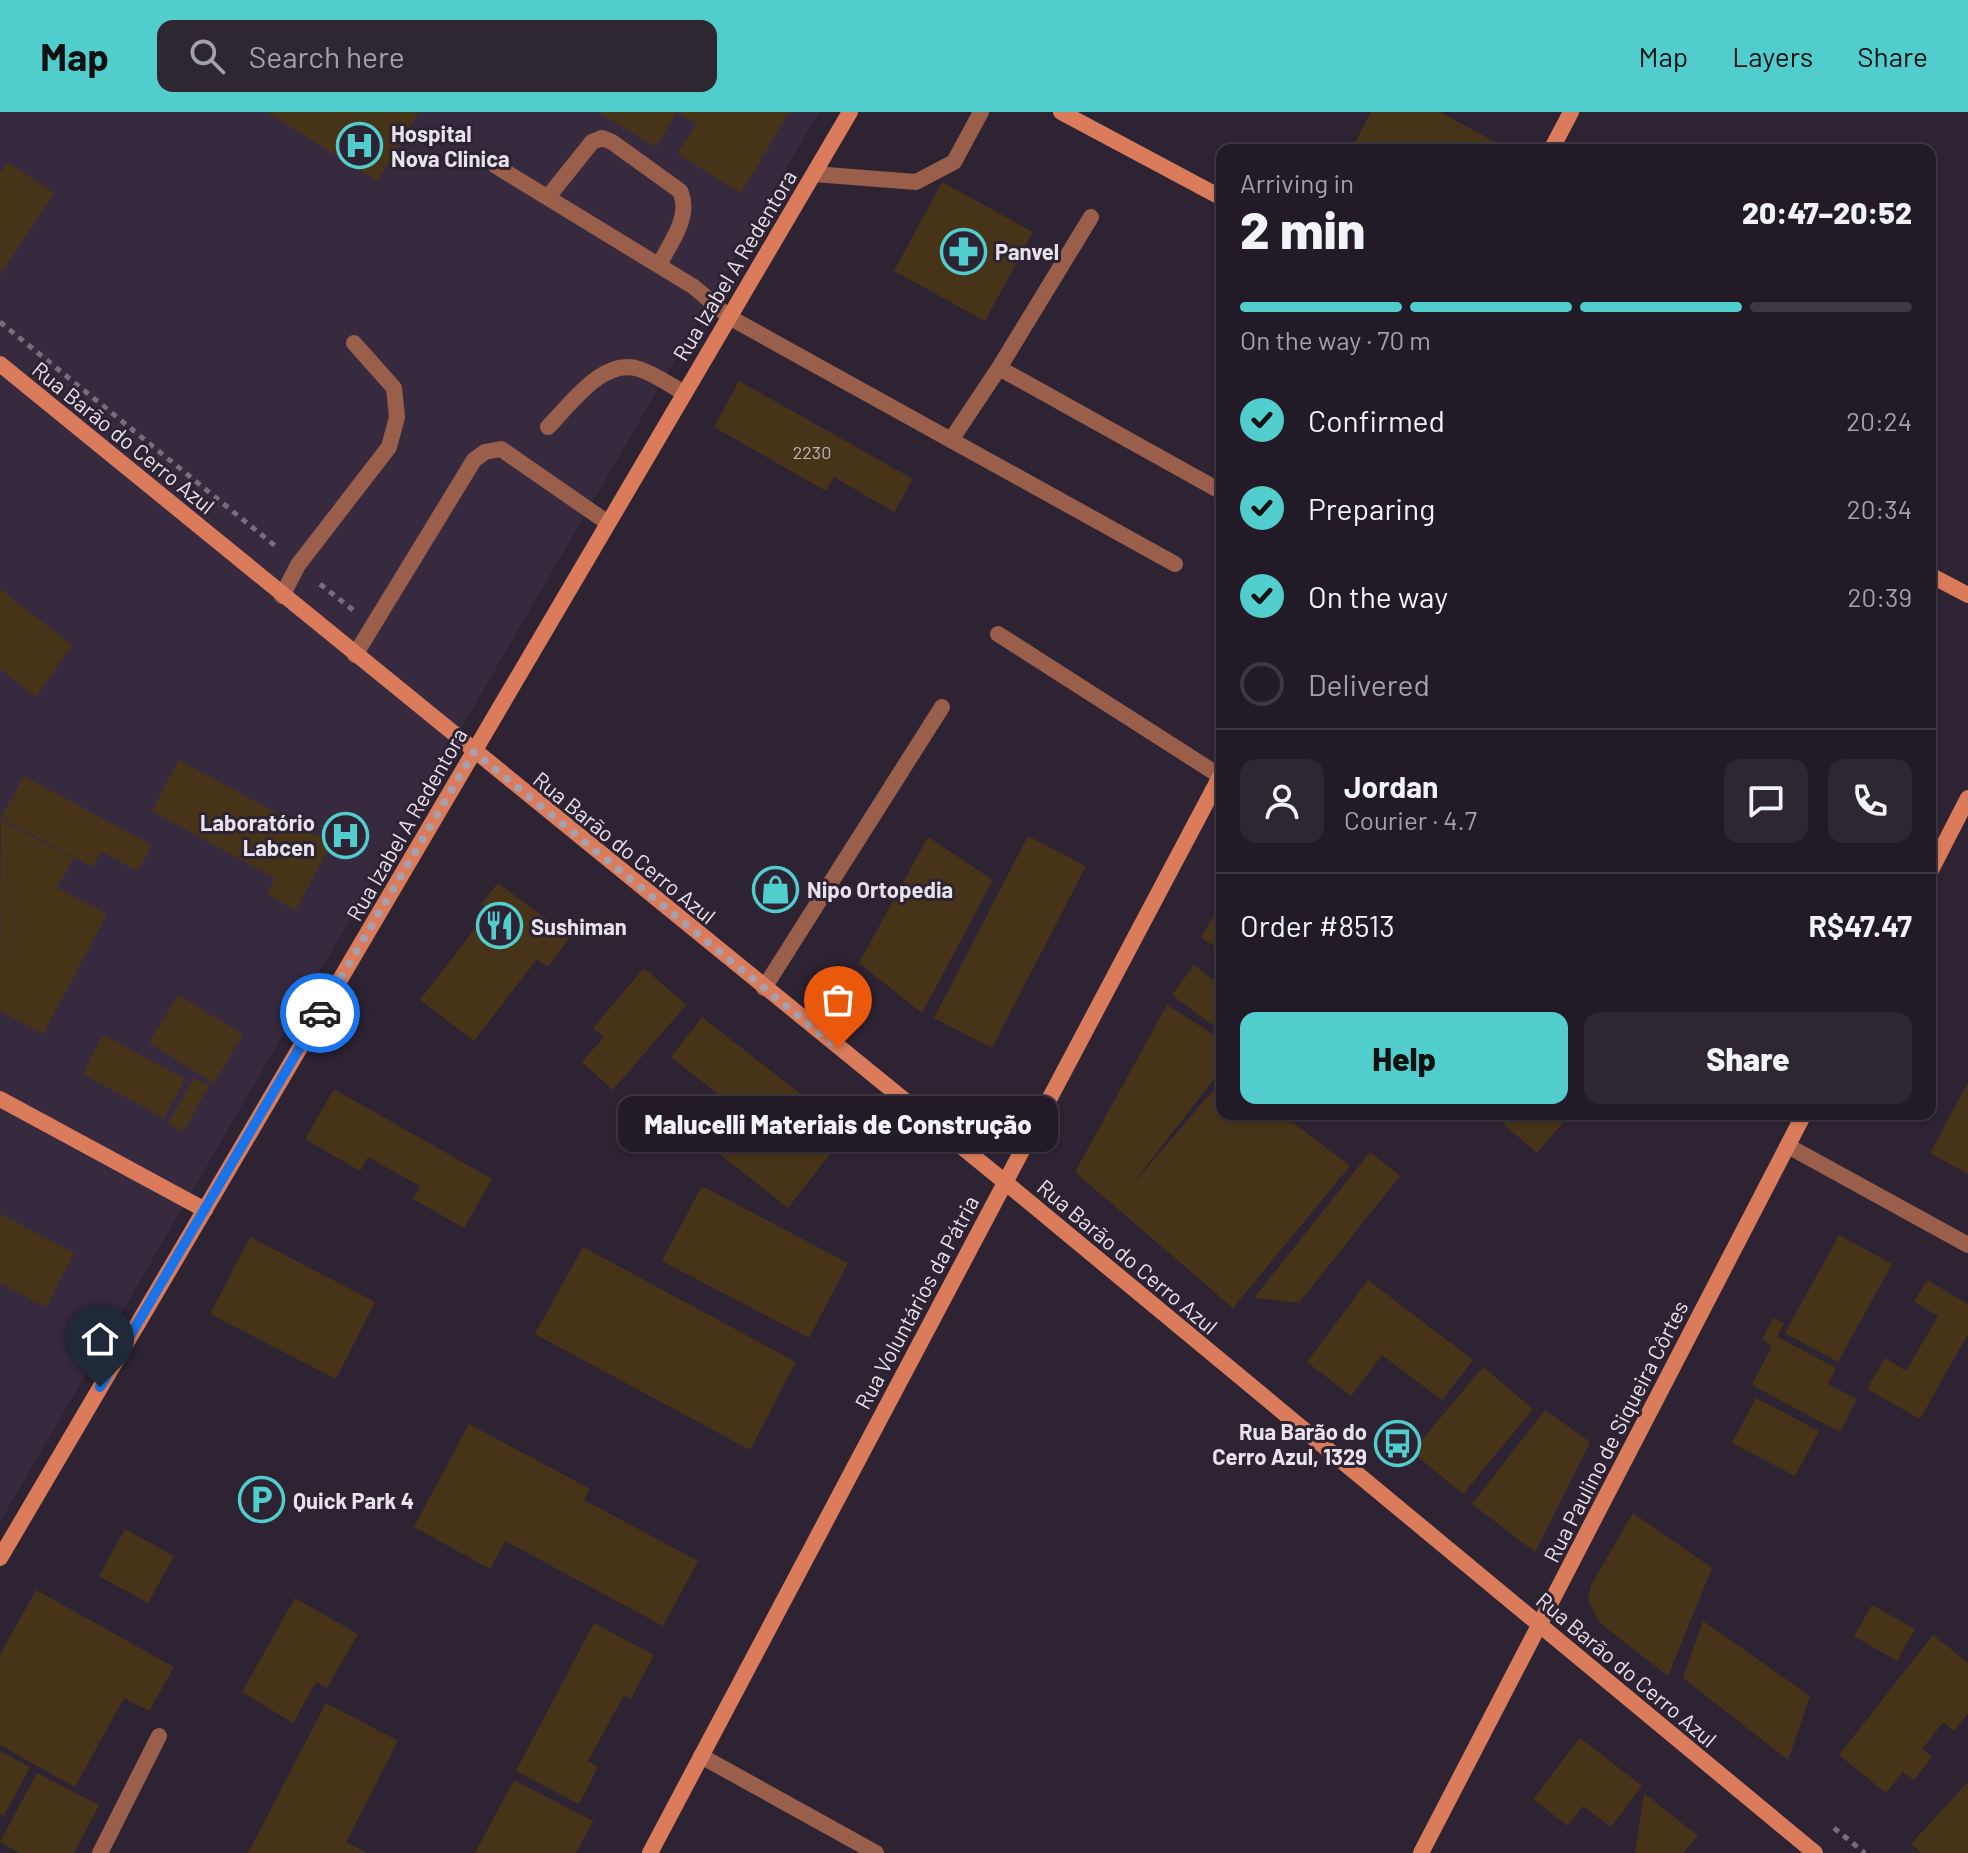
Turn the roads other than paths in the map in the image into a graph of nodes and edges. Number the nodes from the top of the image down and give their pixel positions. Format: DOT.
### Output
graph roads {
  1 [pos="850,112"];
  2 [pos="981,112"];
  3 [pos="1061,112"];
  4 [pos="1571,112"];
  5 [pos="1554,144"];
  6 [pos="496,166"];
  7 [pos="814,174"];
  8 [pos="1216,195"];
  9 [pos="548,197"];
  10 [pos="1091,217"];
  11 [pos="659,265"];
  12 [pos="729,317"];
  13 [pos="354,343"];
  14 [pos="0,364"];
  15 [pos="999,368"];
  16 [pos="684,393"];
  17 [pos="548,427"];
  18 [pos="951,440"];
  19 [pos="1216,489"];
  20 [pos="608,523"];
  21 [pos="1175,564"];
  22 [pos="1936,578"];
  23 [pos="1968,595"];
  24 [pos="282,596"];
  25 [pos="998,634"];
  26 [pos="355,655"];
  27 [pos="942,707"];
  28 [pos="474,752"];
  29 [pos="1216,771"];
  30 [pos="1216,783"];
  31 [pos="1968,798"];
  32 [pos="1936,860"];
  33 [pos="764,988"];
  34 [pos="0,1099"];
  35 [pos="1801,1120"];
  36 [pos="1788,1146"];
  37 [pos="1005,1182"];
  38 [pos="205,1210"];
  39 [pos="1968,1245"];
  40 [pos="0,1558"];
  41 [pos="1539,1625"];
  42 [pos="159,1736"];
  43 [pos="701,1756"];
  44 [pos="100,1853"];
  45 [pos="650,1853"];
  46 [pos="876,1853"];
  47 [pos="1421,1853"];
  48 [pos="1815,1853"];
  1 -- 7 [label="main road, Rua Izabel A Redentora"];
  2 -- 7 [label="street"];
  3 -- 8 [label="main road"];
  4 -- 5 [label="main road"];
  6 -- 9 [label="street"];
  7 -- 12 [label="main road, Rua Izabel A Redentora"];
  9 -- 11 [label="street"];
  9 -- 11 [label="street"];
  10 -- 15 [label="street"];
  11 -- 12 [label="street"];
  12 -- 16 [label="main road, Rua Izabel A Redentora"];
  12 -- 18 [label="street"];
  13 -- 24 [label="street"];
  14 -- 24 [label="main road, Rua Barão do Cerro Azul"];
  15 -- 18 [label="street"];
  15 -- 19 [label="street"];
  16 -- 17 [label="street"];
  16 -- 20 [label="main road, Rua Izabel A Redentora"];
  18 -- 21 [label="street"];
  20 -- 26 [label="street"];
  20 -- 28 [label="main road, Rua Izabel A Redentora"];
  22 -- 23 [label="main road"];
  24 -- 26 [label="main road, Rua Barão do Cerro Azul"];
  25 -- 29 [label="street"];
  26 -- 28 [label="main road, Rua Barão do Cerro Azul"];
  27 -- 33 [label="street"];
  28 -- 33 [label="main road, Rua Barão do Cerro Azul"];
  28 -- 38 [label="main road, Rua Izabel A Redentora"];
  30 -- 37 [label="main road, Rua Voluntários da Pátria"];
  31 -- 32 [label="main road"];
  33 -- 37 [label="main road, Rua Barão do Cerro Azul"];
  34 -- 38 [label="main road"];
  35 -- 36 [label="main road, Rua Paulino de Siqueira Côrtes"];
  36 -- 39 [label="street"];
  36 -- 41 [label="main road, Rua Paulino de Siqueira Côrtes"];
  37 -- 41 [label="main road, Rua Barão do Cerro Azul"];
  37 -- 43 [label="main road, Rua Voluntários da Pátria"];
  38 -- 40 [label="main road, Rua Izabel A Redentora"];
  41 -- 47 [label="main road, Rua Paulino de Siqueira Côrtes"];
  41 -- 48 [label="main road, Rua Barão do Cerro Azul"];
  42 -- 44 [label="street"];
  43 -- 45 [label="main road, Rua Voluntários da Pátria"];
  43 -- 46 [label="street"];
}
